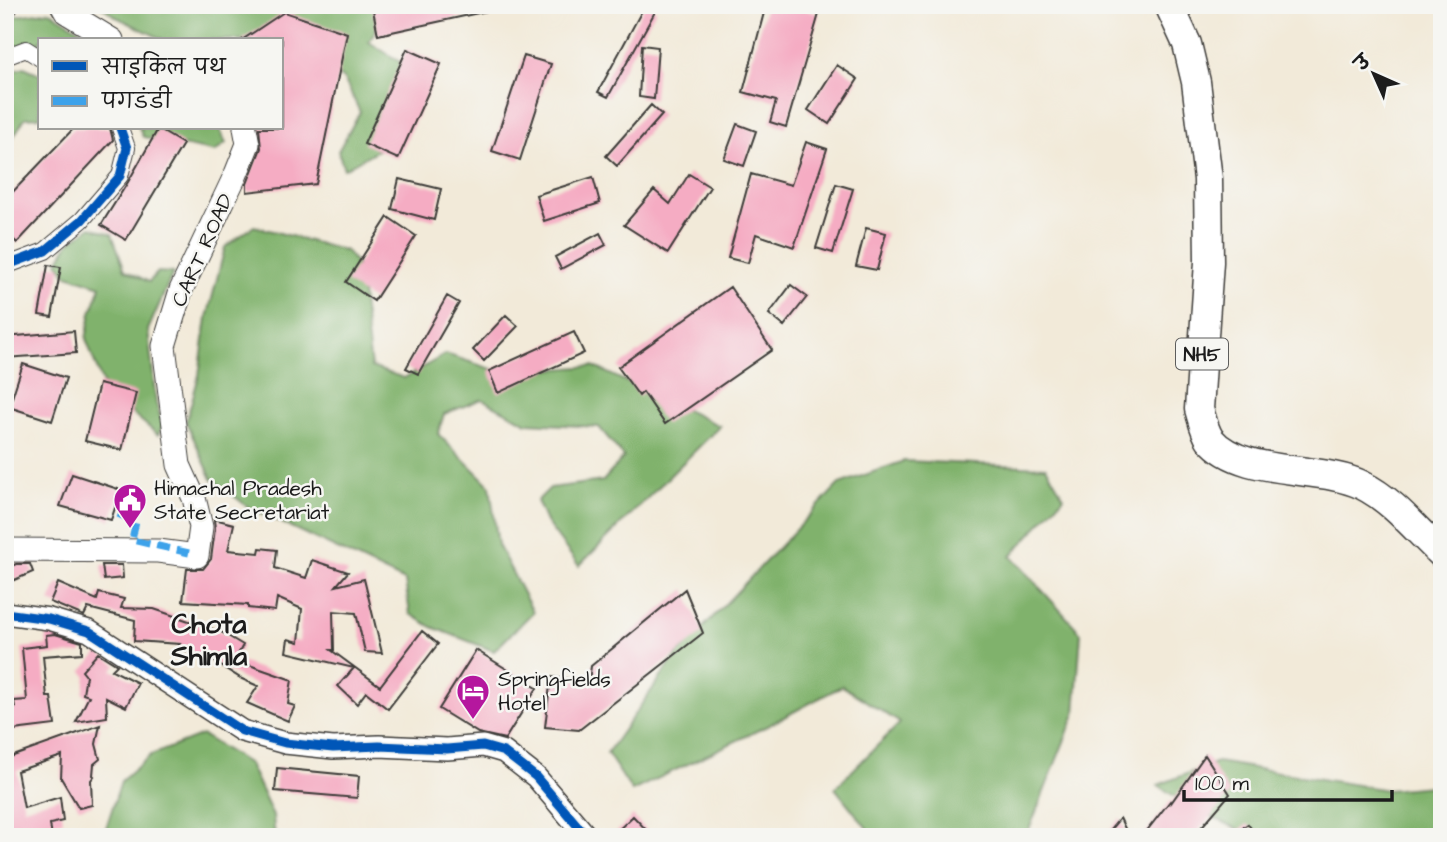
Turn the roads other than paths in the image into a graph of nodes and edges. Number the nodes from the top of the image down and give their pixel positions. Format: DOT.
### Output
graph roads {
  1 [pos="62,5"];
  2 [pos="1169,5"];
  3 [pos="109,38"];
  4 [pos="5,57"];
  5 [pos="38,57"];
  6 [pos="121,130"];
  7 [pos="245,130"];
  8 [pos="5,266"];
  9 [pos="5,550"];
  10 [pos="1442,554"];
  11 [pos="5,613"];
  12 [pos="587,837"];
  1 -- 3 [label="main road"];
  2 -- 10 [label="highway, NH5"];
  4 -- 5 [label="street"];
  6 -- 8 [label="street"];
  7 -- 9 [label="main road, CART ROAD"];
  11 -- 12 [label="street"];
}
